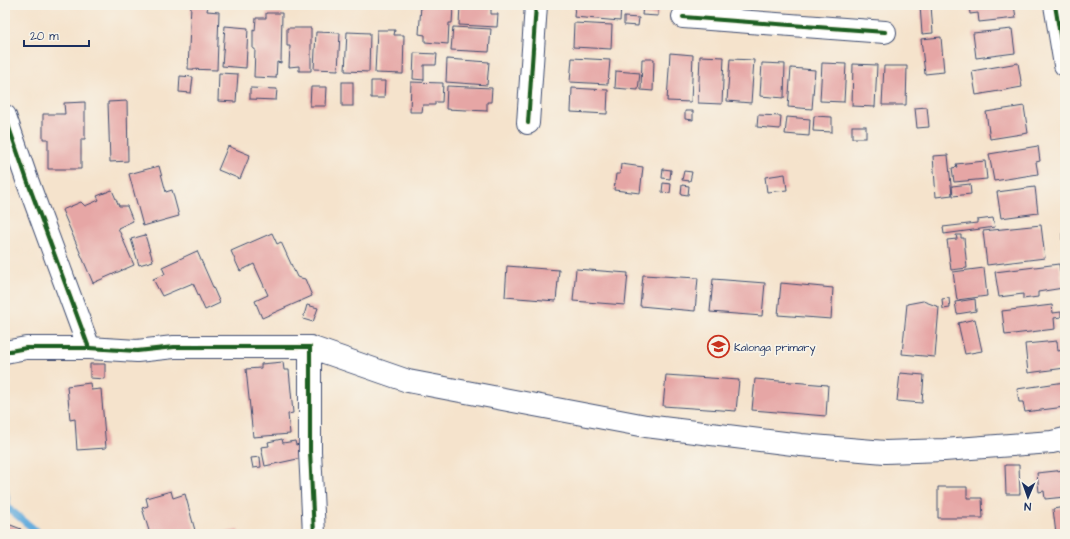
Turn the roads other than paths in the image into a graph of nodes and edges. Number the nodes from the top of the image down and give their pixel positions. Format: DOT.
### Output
graph roads {
  1 [pos="536,5"];
  2 [pos="1055,5"];
  3 [pos="767,14"];
  4 [pos="683,16"];
  5 [pos="884,32"];
  6 [pos="1065,66"];
  7 [pos="5,116"];
  8 [pos="528,123"];
  9 [pos="310,347"];
  10 [pos="89,348"];
  11 [pos="5,352"];
  12 [pos="1065,439"];
  13 [pos="314,534"];
  1 -- 8 [label="street"];
  2 -- 6 [label="street"];
  3 -- 4 [label="street"];
  3 -- 5 [label="street"];
  7 -- 10 [label="street"];
  9 -- 10 [label="street"];
  9 -- 12 [label="street"];
  9 -- 13 [label="street"];
  10 -- 11 [label="street"];
}
